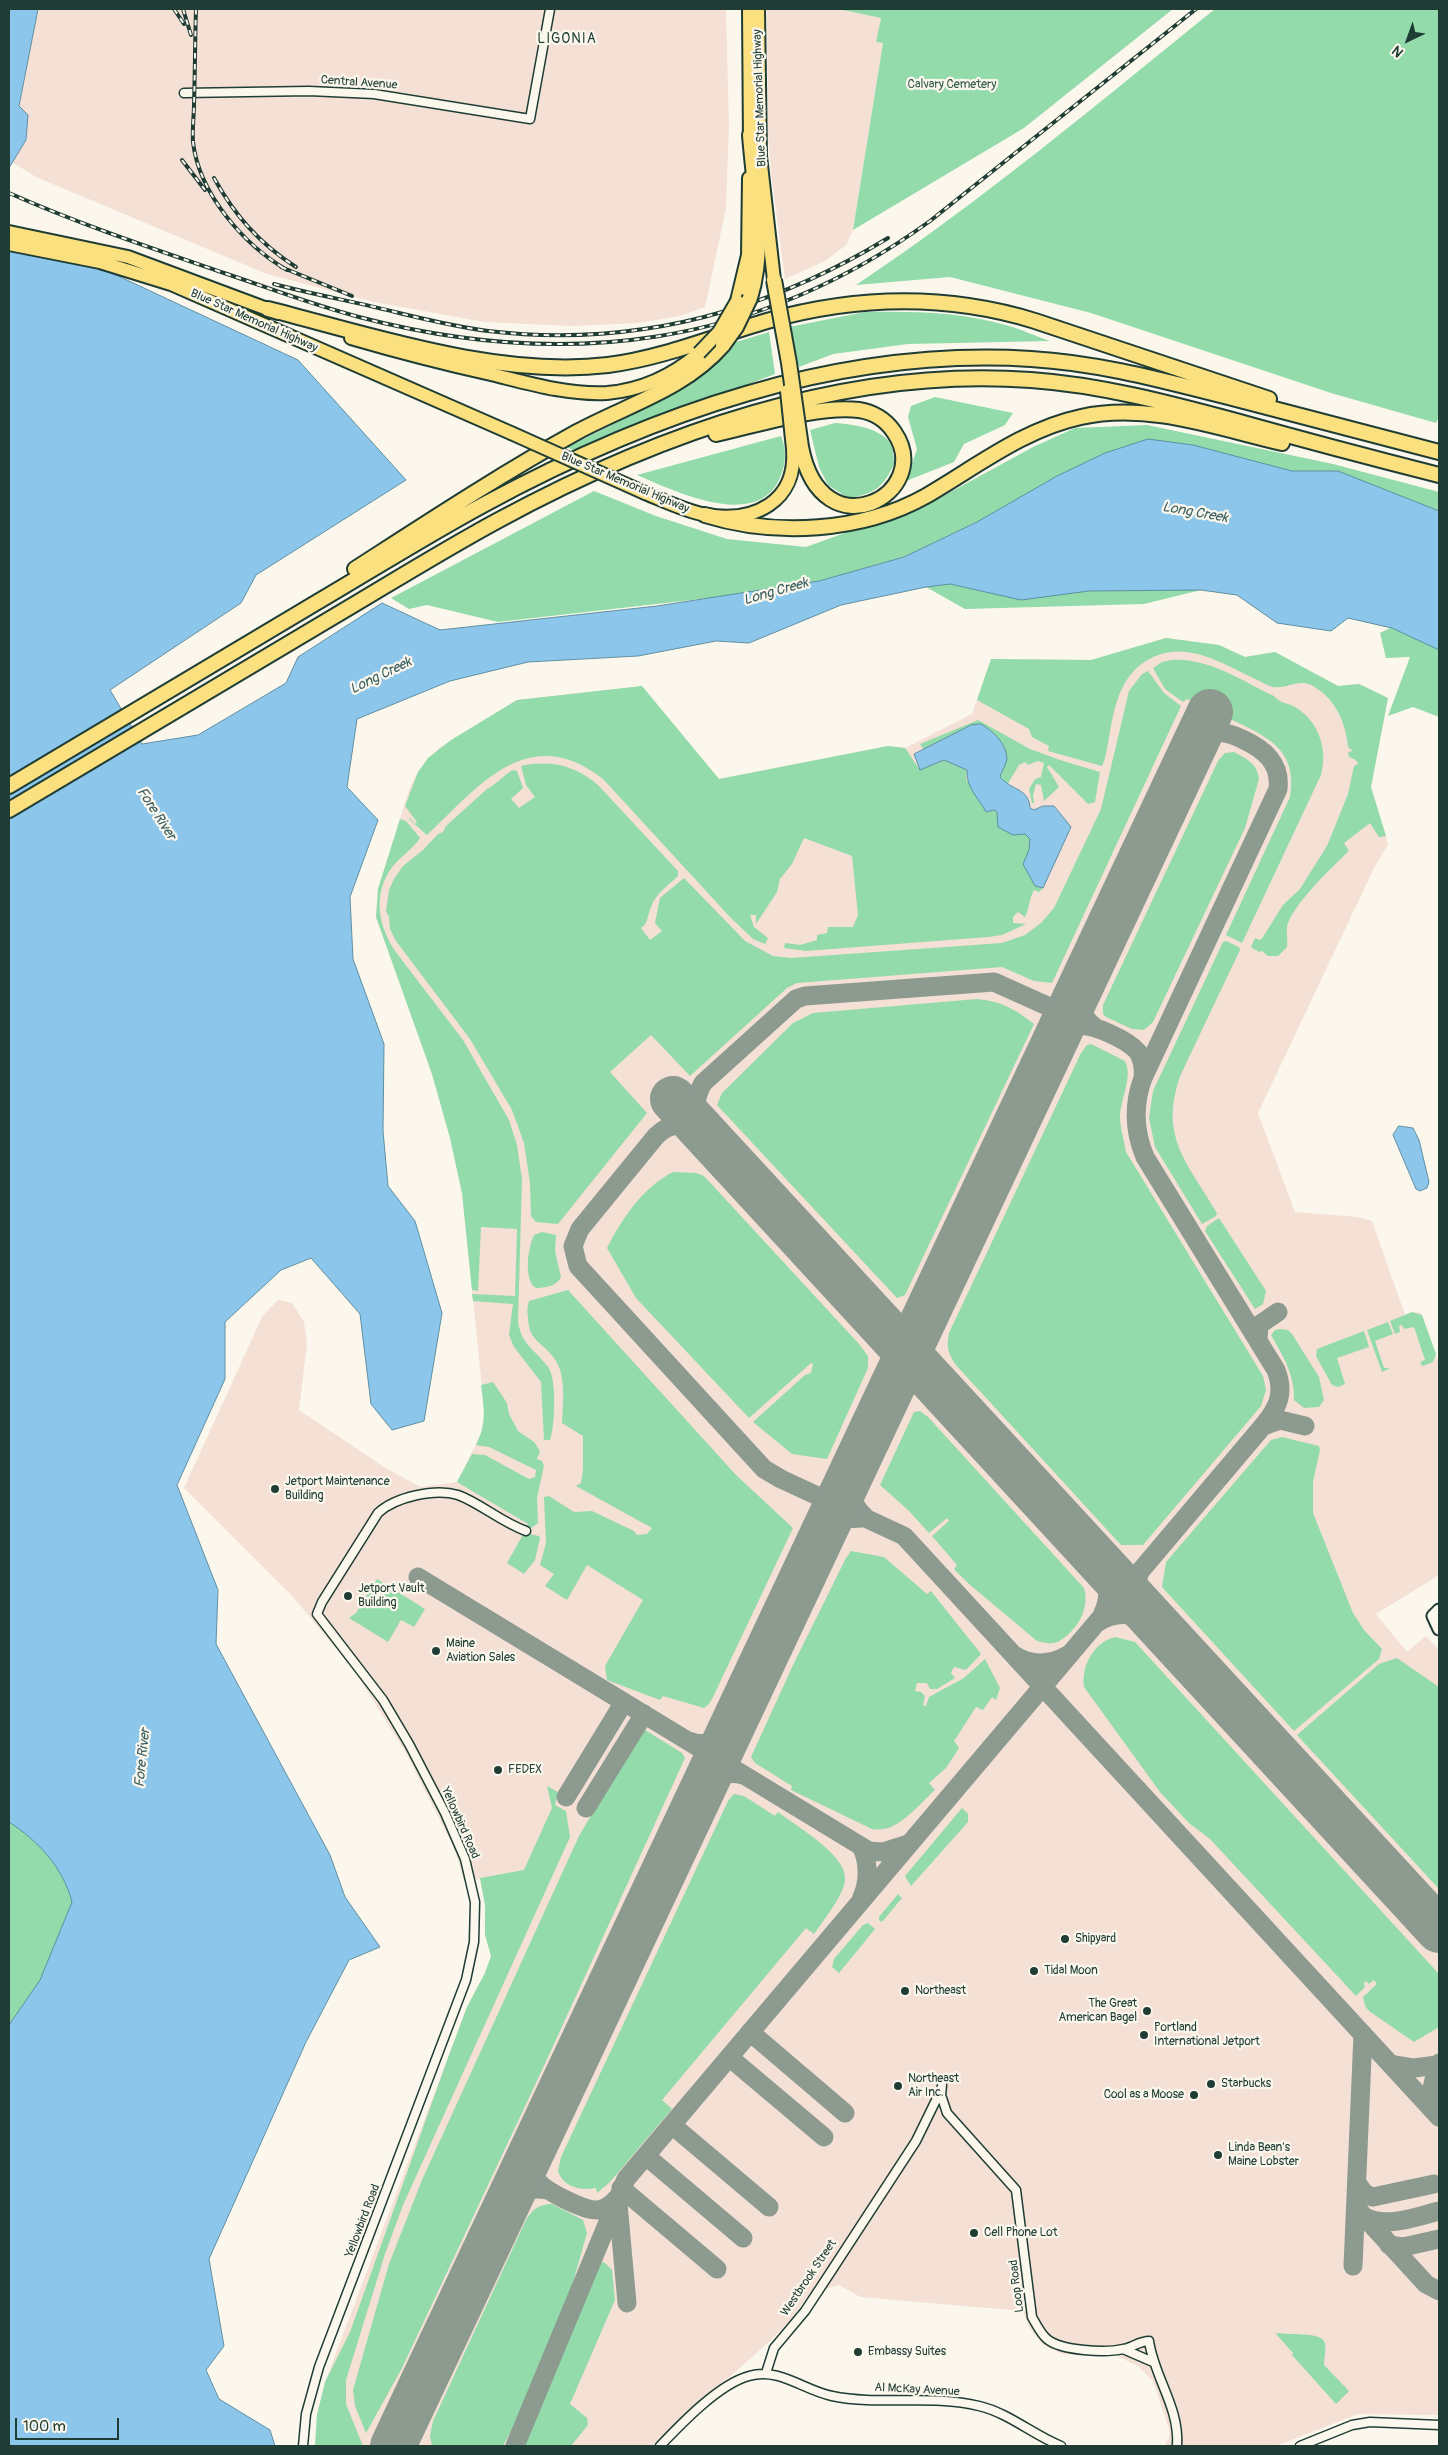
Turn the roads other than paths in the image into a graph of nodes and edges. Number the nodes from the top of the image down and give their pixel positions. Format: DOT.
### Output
graph roads {
  1 [pos="550,9"];
  2 [pos="749,9"];
  3 [pos="758,9"];
  4 [pos="184,93"];
  5 [pos="750,135"];
  6 [pos="9,232"];
  7 [pos="9,244"];
  8 [pos="101,256"];
  9 [pos="774,280"];
  10 [pos="743,300"];
  11 [pos="268,309"];
  12 [pos="660,446"];
  13 [pos="797,448"];
  14 [pos="1435,451"];
  15 [pos="1381,460"];
  16 [pos="1439,475"];
  17 [pos="706,515"];
  18 [pos="263,635"];
  19 [pos="9,786"];
  20 [pos="9,810"];
  21 [pos="526,1530"];
  22 [pos="1436,1613"];
  23 [pos="1439,1629"];
  24 [pos="942,2085"];
  25 [pos="1123,2349"];
  26 [pos="1153,2362"];
  27 [pos="766,2373"];
  28 [pos="1439,2425"];
  29 [pos="303,2446"];
  30 [pos="660,2446"];
  31 [pos="1061,2446"];
  32 [pos="1177,2446"];
  33 [pos="1300,2446"];
  1 -- 4 [label="street, Central Avenue"];
  2 -- 5 [label="main road, Blue Star Memorial Highway"];
  3 -- 9 [label="main road, Blue Star Memorial Highway"];
  5 -- 10 [label="highway"];
  6 -- 8 [label="main road"];
  7 -- 8 [label="main road"];
  8 -- 11 [label="main road, Blue Star Memorial Highway"];
  8 -- 17 [label="main road, Blue Star Memorial Highway, bridge"];
  9 -- 13 [label="highway, bridge"];
  10 -- 11 [label="main road, Blue Star Memorial Highway, bridge"];
  10 -- 18 [label="highway, bridge"];
  11 -- 14 [label="highway"];
  12 -- 13 [label="highway"];
  12 -- 15 [label="highway"];
  12 -- 20 [label="highway"];
  13 -- 17 [label="main road, Blue Star Memorial Highway"];
  14 -- 18 [label="highway"];
  15 -- 16 [label="highway"];
  15 -- 17 [label="highway"];
  18 -- 19 [label="highway"];
  21 -- 29 [label="street, Yellowbird Road"];
  22 -- 23 [label="street"];
  24 -- 25 [label="street, Loop Road"];
  24 -- 27 [label="street, Westbrook Street"];
  25 -- 26 [label="street, Loop Road"];
  25 -- 26 [label="street, Loop Road"];
  26 -- 32 [label="street"];
  27 -- 30 [label="street"];
  27 -- 31 [label="street, Al McKay Avenue"];
  28 -- 33 [label="street"];
}
